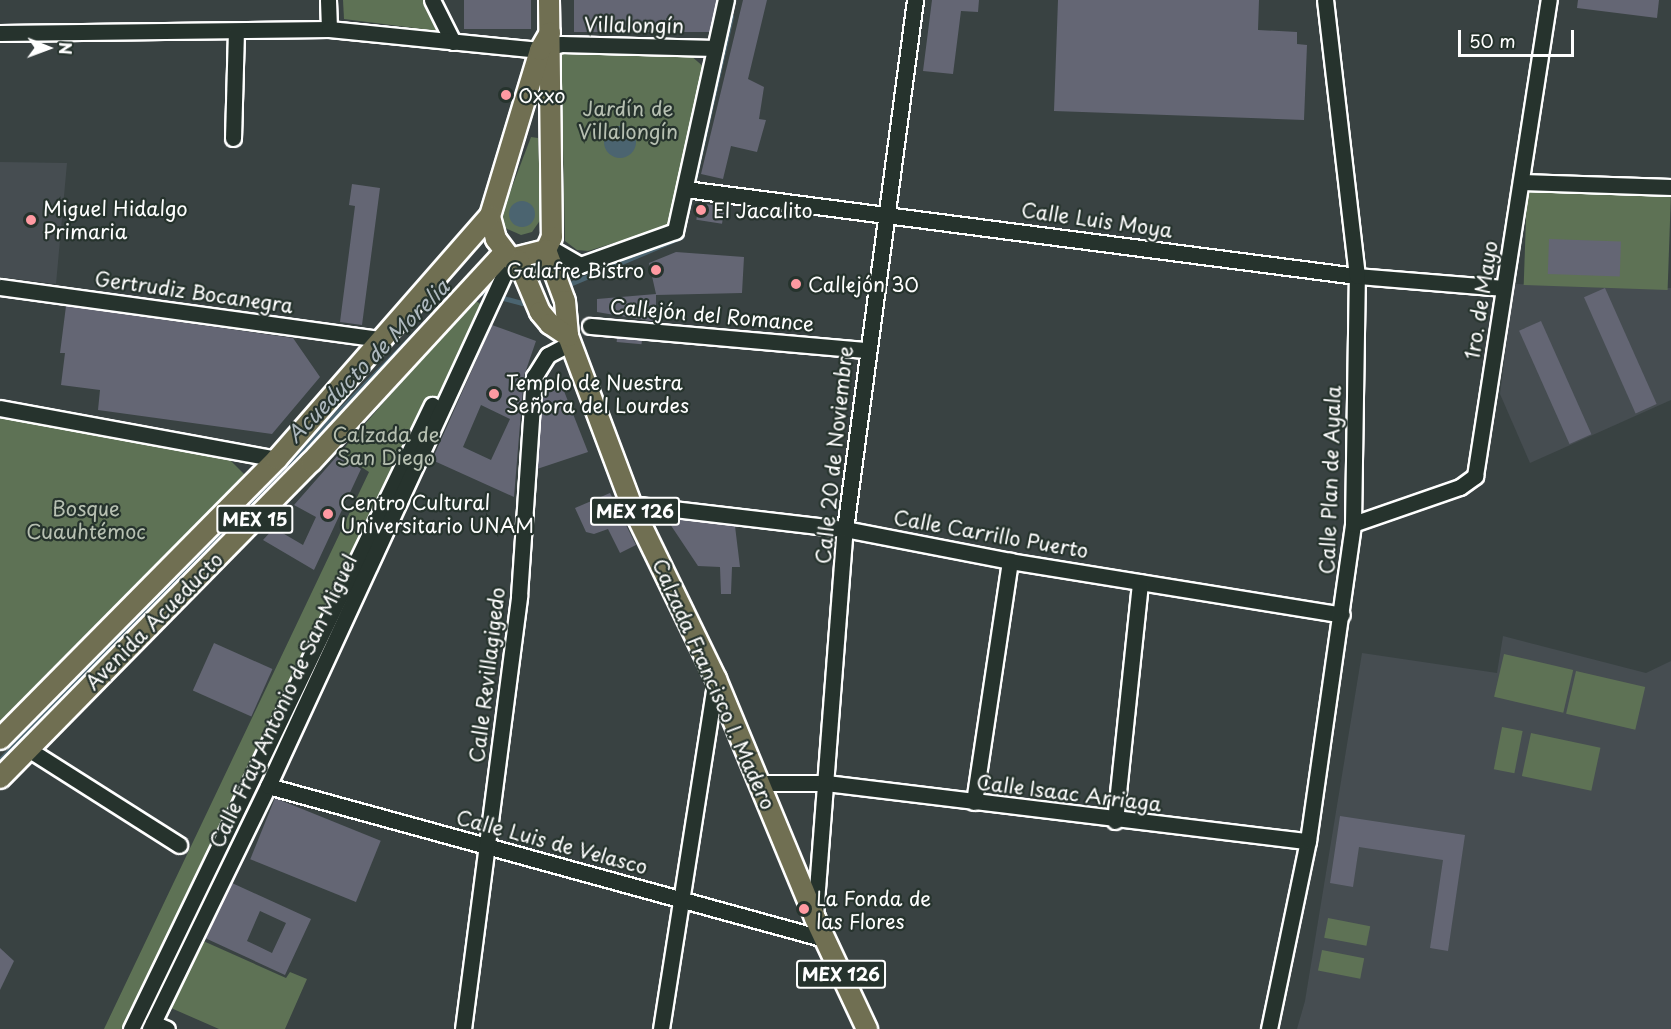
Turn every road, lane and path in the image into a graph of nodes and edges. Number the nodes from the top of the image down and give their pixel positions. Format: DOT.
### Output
graph roads {
  1 [pos="328,0"];
  2 [pos="432,0"];
  3 [pos="549,0"];
  4 [pos="726,0"];
  5 [pos="915,0"];
  6 [pos="1325,0"];
  7 [pos="1549,0"];
  8 [pos="328,29"];
  9 [pos="236,31"];
  10 [pos="0,33"];
  11 [pos="453,42"];
  12 [pos="547,43"];
  13 [pos="716,48"];
  14 [pos="233,138"];
  15 [pos="1522,182"];
  16 [pos="1671,187"];
  17 [pos="685,189"];
  18 [pos="886,212"];
  19 [pos="490,216"];
  20 [pos="548,248"];
  21 [pos="511,258"];
  22 [pos="1357,276"];
  23 [pos="0,287"];
  24 [pos="1503,288"];
  25 [pos="488,289"];
  26 [pos="590,326"];
  27 [pos="382,339"];
  28 [pos="570,340"];
  29 [pos="866,350"];
  30 [pos="0,408"];
  31 [pos="277,459"];
  32 [pos="631,504"];
  33 [pos="1353,524"];
  34 [pos="845,529"];
  35 [pos="1010,561"];
  36 [pos="1140,582"];
  37 [pos="1342,615"];
  38 [pos="717,679"];
  39 [pos="0,739"];
  40 [pos="28,749"];
  41 [pos="0,778"];
  42 [pos="759,783"];
  43 [pos="826,783"];
  44 [pos="268,786"];
  45 [pos="974,802"];
  46 [pos="1115,821"];
  47 [pos="1308,841"];
  48 [pos="179,845"];
  49 [pos="487,846"];
  50 [pos="681,900"];
  51 [pos="815,918"];
  52 [pos="825,939"];
  53 [pos="157,1027"];
  54 [pos="130,1029"];
  55 [pos="463,1029"];
  56 [pos="661,1029"];
  57 [pos="867,1029"];
  58 [pos="1269,1029"];
  1 -- 8 [label="street"];
  2 -- 11 [label="street"];
  3 -- 12 [label="main road, MEX 15"];
  4 -- 13 [label="street"];
  5 -- 18 [label="street, Calle 20 de Noviembre"];
  6 -- 22 [label="street, Calle Plan de Ayala"];
  7 -- 15 [label="street, 1ro. de Mayo"];
  8 -- 9 [label="street, Villalongín"];
  8 -- 11 [label="street, Villalongín"];
  9 -- 10 [label="street, Villalongín"];
  9 -- 14 [label="street"];
  11 -- 12 [label="street, Villalongín"];
  12 -- 13 [label="street, Villalongín"];
  12 -- 19 [label="main road, MEX 15"];
  12 -- 20 [label="main road, MEX 15"];
  13 -- 17 [label="street"];
  15 -- 16 [label="street"];
  15 -- 24 [label="street, 1ro. de Mayo"];
  17 -- 18 [label="street, Calle Luis Moya"];
  17 -- 20 [label="street"];
  18 -- 22 [label="street, Calle Luis Moya"];
  18 -- 29 [label="street, Calle 20 de Noviembre"];
  19 -- 21 [label="main road"];
  19 -- 27 [label="main road, Avenida Acueducto / MEX 15"];
  20 -- 21 [label="main road, MEX 15"];
  20 -- 28 [label="main road, MEX 126"];
  21 -- 28 [label="main road"];
  21 -- 40 [label="main road, Avenida Acueducto / MEX 15"];
  21 -- 44 [label="street, Calle Fray Antonio de San Miguel"];
  22 -- 24 [label="street, Calle Luis Moya"];
  22 -- 33 [label="street, Calle Plan de Ayala"];
  23 -- 27 [label="street, Gertrudiz Bocanegra"];
  24 -- 33 [label="street, 1ro. de Mayo"];
  25 -- 54 [label="street"];
  26 -- 29 [label="street, Callejón del Romance"];
  27 -- 31 [label="main road, Avenida Acueducto / MEX 15"];
  28 -- 32 [label="main road, Calzada Francisco I. Madero / MEX 126"];
  28 -- 49 [label="street, Calle Revillagigedo"];
  29 -- 34 [label="street, Calle 20 de Noviembre"];
  30 -- 31 [label="street"];
  31 -- 39 [label="main road, Avenida Acueducto / MEX 15"];
  32 -- 34 [label="street, Calle Carrillo Puerto"];
  32 -- 38 [label="main road, Calzada Francisco I. Madero / MEX 126"];
  33 -- 37 [label="street, Calle Plan de Ayala"];
  34 -- 35 [label="street, Calle Carrillo Puerto"];
  34 -- 43 [label="street, Calle 20 de Noviembre"];
  35 -- 36 [label="street, Calle Carrillo Puerto"];
  35 -- 45 [label="street"];
  36 -- 37 [label="street, Calle Carrillo Puerto"];
  36 -- 46 [label="street"];
  37 -- 47 [label="street, Calle Plan de Ayala"];
  38 -- 42 [label="main road, Calzada Francisco I. Madero / MEX 126"];
  38 -- 50 [label="street"];
  40 -- 41 [label="main road, Avenida Acueducto / MEX 15"];
  40 -- 48 [label="street"];
  42 -- 43 [label="street, Calle Isaac Arriaga"];
  42 -- 51 [label="main road, Calzada Francisco I. Madero / MEX 126"];
  43 -- 45 [label="street, Calle Isaac Arriaga"];
  43 -- 51 [label="street, Calle 20 de Noviembre"];
  44 -- 49 [label="street, Calle Luis de Velasco"];
  44 -- 53 [label="street, Calle Fray Antonio de San Miguel"];
  45 -- 46 [label="street, Calle Isaac Arriaga"];
  46 -- 47 [label="street, Calle Isaac Arriaga"];
  47 -- 58 [label="street, Calle Plan de Ayala"];
  49 -- 50 [label="street, Calle Luis de Velasco"];
  49 -- 55 [label="street, Calle Revillagigedo"];
  50 -- 52 [label="street, Calle Luis de Velasco"];
  50 -- 56 [label="street"];
  51 -- 52 [label="main road, Calzada Francisco I. Madero / MEX 126"];
  52 -- 57 [label="main road, Calzada Francisco I. Madero / MEX 126"];
}
